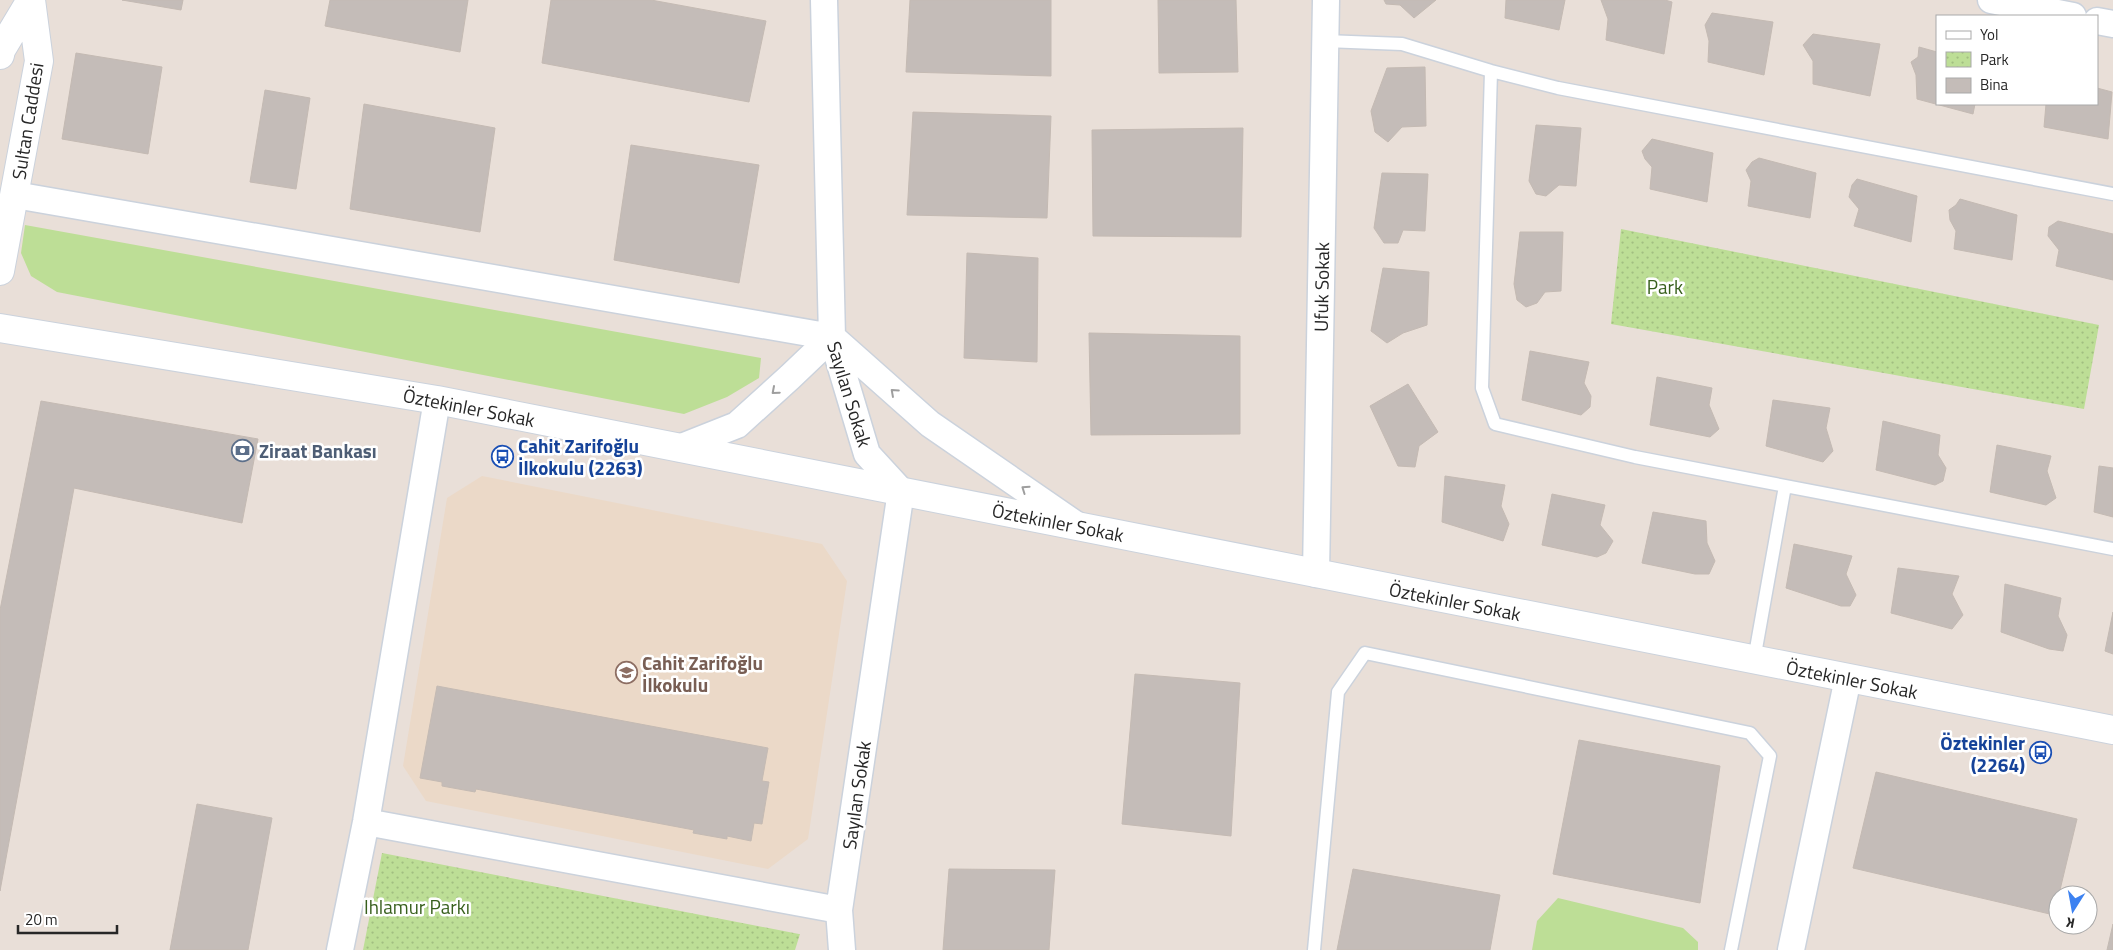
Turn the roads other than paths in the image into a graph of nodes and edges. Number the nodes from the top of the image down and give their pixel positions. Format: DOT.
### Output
graph roads {
  1 [pos="31,0"];
  2 [pos="824,0"];
  3 [pos="1326,0"];
  4 [pos="1991,0"];
  5 [pos="2068,15"];
  6 [pos="2098,21"];
  7 [pos="2113,24"];
  8 [pos="1325,41"];
  9 [pos="0,55"];
  10 [pos="1491,71"];
  11 [pos="2113,194"];
  12 [pos="15,195"];
  13 [pos="0,271"];
  14 [pos="0,328"];
  15 [pos="832,336"];
  16 [pos="436,400"];
  17 [pos="679,448"];
  18 [pos="1785,486"];
  19 [pos="901,492"];
  20 [pos="1079,527"];
  21 [pos="2113,549"];
  22 [pos="1316,574"];
  23 [pos="1754,660"];
  24 [pos="1848,678"];
  25 [pos="2113,730"];
  26 [pos="366,822"];
  27 [pos="839,910"];
  28 [pos="340,950"];
  29 [pos="842,950"];
  30 [pos="1314,950"];
  31 [pos="1731,950"];
  32 [pos="1791,950"];
  1 -- 9 [label="street, Sultan Caddesi"];
  1 -- 12 [label="street, Sultan Caddesi"];
  2 -- 15 [label="street, Sayılan Sokak"];
  3 -- 8 [label="street, Ufuk Sokak"];
  4 -- 5 [label="street"];
  6 -- 7 [label="street"];
  8 -- 10 [label="lane"];
  8 -- 22 [label="street, Ufuk Sokak"];
  10 -- 11 [label="lane"];
  10 -- 18 [label="lane"];
  12 -- 13 [label="street, Sultan Caddesi"];
  12 -- 15 [label="street"];
  14 -- 16 [label="street, Öztekinler Sokak"];
  15 -- 17 [label="street, one-way"];
  15 -- 19 [label="street, Sayılan Sokak"];
  20 -- 15 [label="street, one-way"];
  16 -- 17 [label="street, Öztekinler Sokak"];
  16 -- 26 [label="street"];
  17 -- 19 [label="street, Öztekinler Sokak"];
  18 -- 21 [label="lane"];
  18 -- 23 [label="lane"];
  19 -- 20 [label="street, Öztekinler Sokak"];
  19 -- 27 [label="street, Sayılan Sokak"];
  20 -- 22 [label="street, Öztekinler Sokak"];
  22 -- 23 [label="street, Öztekinler Sokak"];
  23 -- 24 [label="street, Öztekinler Sokak"];
  24 -- 25 [label="street, Öztekinler Sokak"];
  24 -- 32 [label="street"];
  26 -- 27 [label="street"];
  26 -- 28 [label="street"];
  27 -- 29 [label="street, Sayılan Sokak"];
  30 -- 31 [label="lane"];
}
